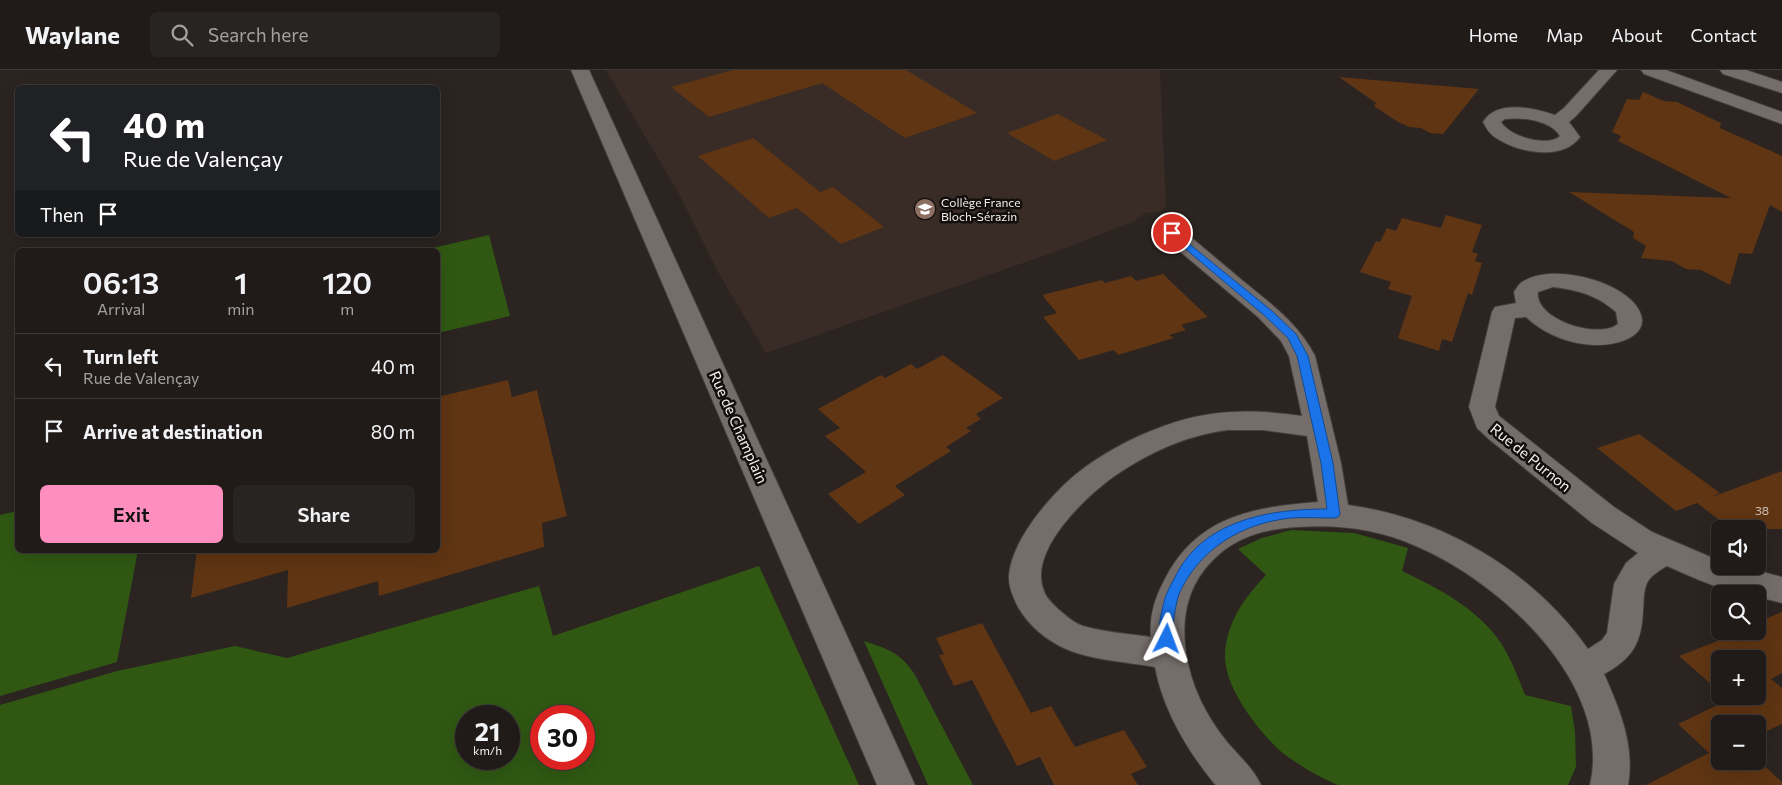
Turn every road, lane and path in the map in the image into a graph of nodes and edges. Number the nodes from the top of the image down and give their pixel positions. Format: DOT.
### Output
graph roads {
  1 [pos="580,70"];
  2 [pos="1608,70"];
  3 [pos="1650,70"];
  4 [pos="1729,70"];
  5 [pos="1782,88"];
  6 [pos="1782,118"];
  7 [pos="1556,122"];
  8 [pos="1172,233"];
  9 [pos="1530,309"];
  10 [pos="1317,428"];
  11 [pos="1334,514"];
  12 [pos="1665,552"];
  13 [pos="1782,590"];
  14 [pos="1168,655"];
  15 [pos="1584,668"];
  16 [pos="896,785"];
  17 [pos="1242,785"];
  18 [pos="1609,785"];
  1 -- 16 [label="street, Rue de Champlain"];
  2 -- 7 [label="street"];
  3 -- 6 [label="street"];
  4 -- 5 [label="street"];
  8 -- 10 [label="street"];
  9 -- 12 [label="street, Rue de Purnon"];
  10 -- 11 [label="street"];
  10 -- 14 [label="street"];
  11 -- 14 [label="street"];
  11 -- 15 [label="street"];
  12 -- 13 [label="street, Rue de Purnon"];
  12 -- 15 [label="street"];
  14 -- 17 [label="street"];
  15 -- 18 [label="street"];
}
